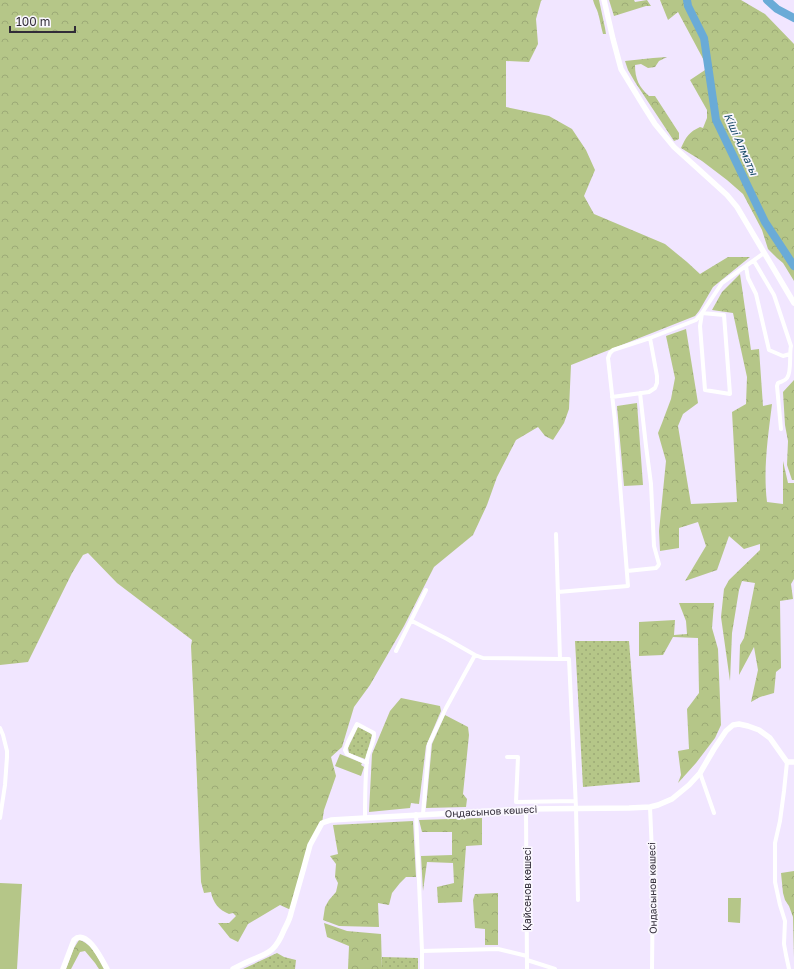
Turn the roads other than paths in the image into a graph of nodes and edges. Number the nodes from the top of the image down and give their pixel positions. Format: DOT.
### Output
graph roads {
  1 [pos="604,0"];
  2 [pos="764,253"];
  3 [pos="754,261"];
  4 [pos="746,266"];
  5 [pos="794,303"];
  6 [pos="702,313"];
  7 [pos="650,338"];
  8 [pos="790,354"];
  9 [pos="640,393"];
  10 [pos="612,397"];
  11 [pos="781,429"];
  12 [pos="556,534"];
  13 [pos="627,571"];
  14 [pos="426,590"];
  15 [pos="558,592"];
  16 [pos="412,621"];
  17 [pos="396,651"];
  18 [pos="475,655"];
  19 [pos="560,659"];
  20 [pos="0,728"];
  21 [pos="507,757"];
  22 [pos="787,762"];
  23 [pos="794,762"];
  24 [pos="367,763"];
  25 [pos="700,773"];
  26 [pos="575,801"];
  27 [pos="650,807"];
  28 [pos="576,808"];
  29 [pos="526,809"];
  30 [pos="416,814"];
  31 [pos="423,814"];
  32 [pos="714,814"];
  33 [pos="0,818"];
  34 [pos="365,818"];
  35 [pos="578,900"];
  36 [pos="422,951"];
  37 [pos="527,958"];
  38 [pos="63,969"];
  39 [pos="107,969"];
  40 [pos="233,969"];
  41 [pos="422,969"];
  42 [pos="527,969"];
  43 [pos="555,969"];
  44 [pos="652,969"];
  45 [pos="789,969"];
  1 -- 2 [label="street"];
  2 -- 3 [label="street"];
  2 -- 5 [label="street"];
  3 -- 4 [label="street"];
  3 -- 8 [label="street"];
  4 -- 6 [label="street"];
  4 -- 8 [label="street"];
  6 -- 6 [label="street"];
  6 -- 7 [label="street"];
  7 -- 9 [label="street"];
  7 -- 10 [label="street"];
  8 -- 11 [label="street"];
  9 -- 10 [label="street"];
  9 -- 13 [label="street"];
  10 -- 13 [label="street"];
  12 -- 15 [label="street"];
  13 -- 15 [label="street"];
  14 -- 16 [label="street"];
  15 -- 19 [label="street"];
  16 -- 17 [label="street"];
  16 -- 18 [label="street"];
  18 -- 19 [label="street"];
  18 -- 31 [label="street"];
  19 -- 26 [label="street"];
  20 -- 33 [label="street"];
  21 -- 26 [label="street"];
  22 -- 23 [label="street"];
  22 -- 25 [label="street, Оңдасынов көшесі"];
  22 -- 45 [label="street"];
  24 -- 24 [label="street"];
  24 -- 34 [label="street"];
  25 -- 27 [label="street, Оңдасынов көшесі"];
  25 -- 32 [label="street"];
  26 -- 28 [label="street"];
  27 -- 28 [label="street, Оңдасынов көшесі"];
  27 -- 44 [label="street, Ондасынов көшесі"];
  28 -- 29 [label="street, Оңдасынов көшесі"];
  28 -- 35 [label="street"];
  29 -- 31 [label="street, Оңдасынов көшесі"];
  29 -- 37 [label="street, Қайсенов көшесі"];
  30 -- 31 [label="street, Оңдасынов көшесі"];
  30 -- 34 [label="street, Оңдасынов көшесі"];
  30 -- 36 [label="street"];
  34 -- 40 [label="street, Оңдасынов көшесі"];
  36 -- 37 [label="street"];
  36 -- 41 [label="street"];
  37 -- 42 [label="street, Қайсенов көшесі"];
  37 -- 43 [label="street"];
  38 -- 39 [label="street"];
}
